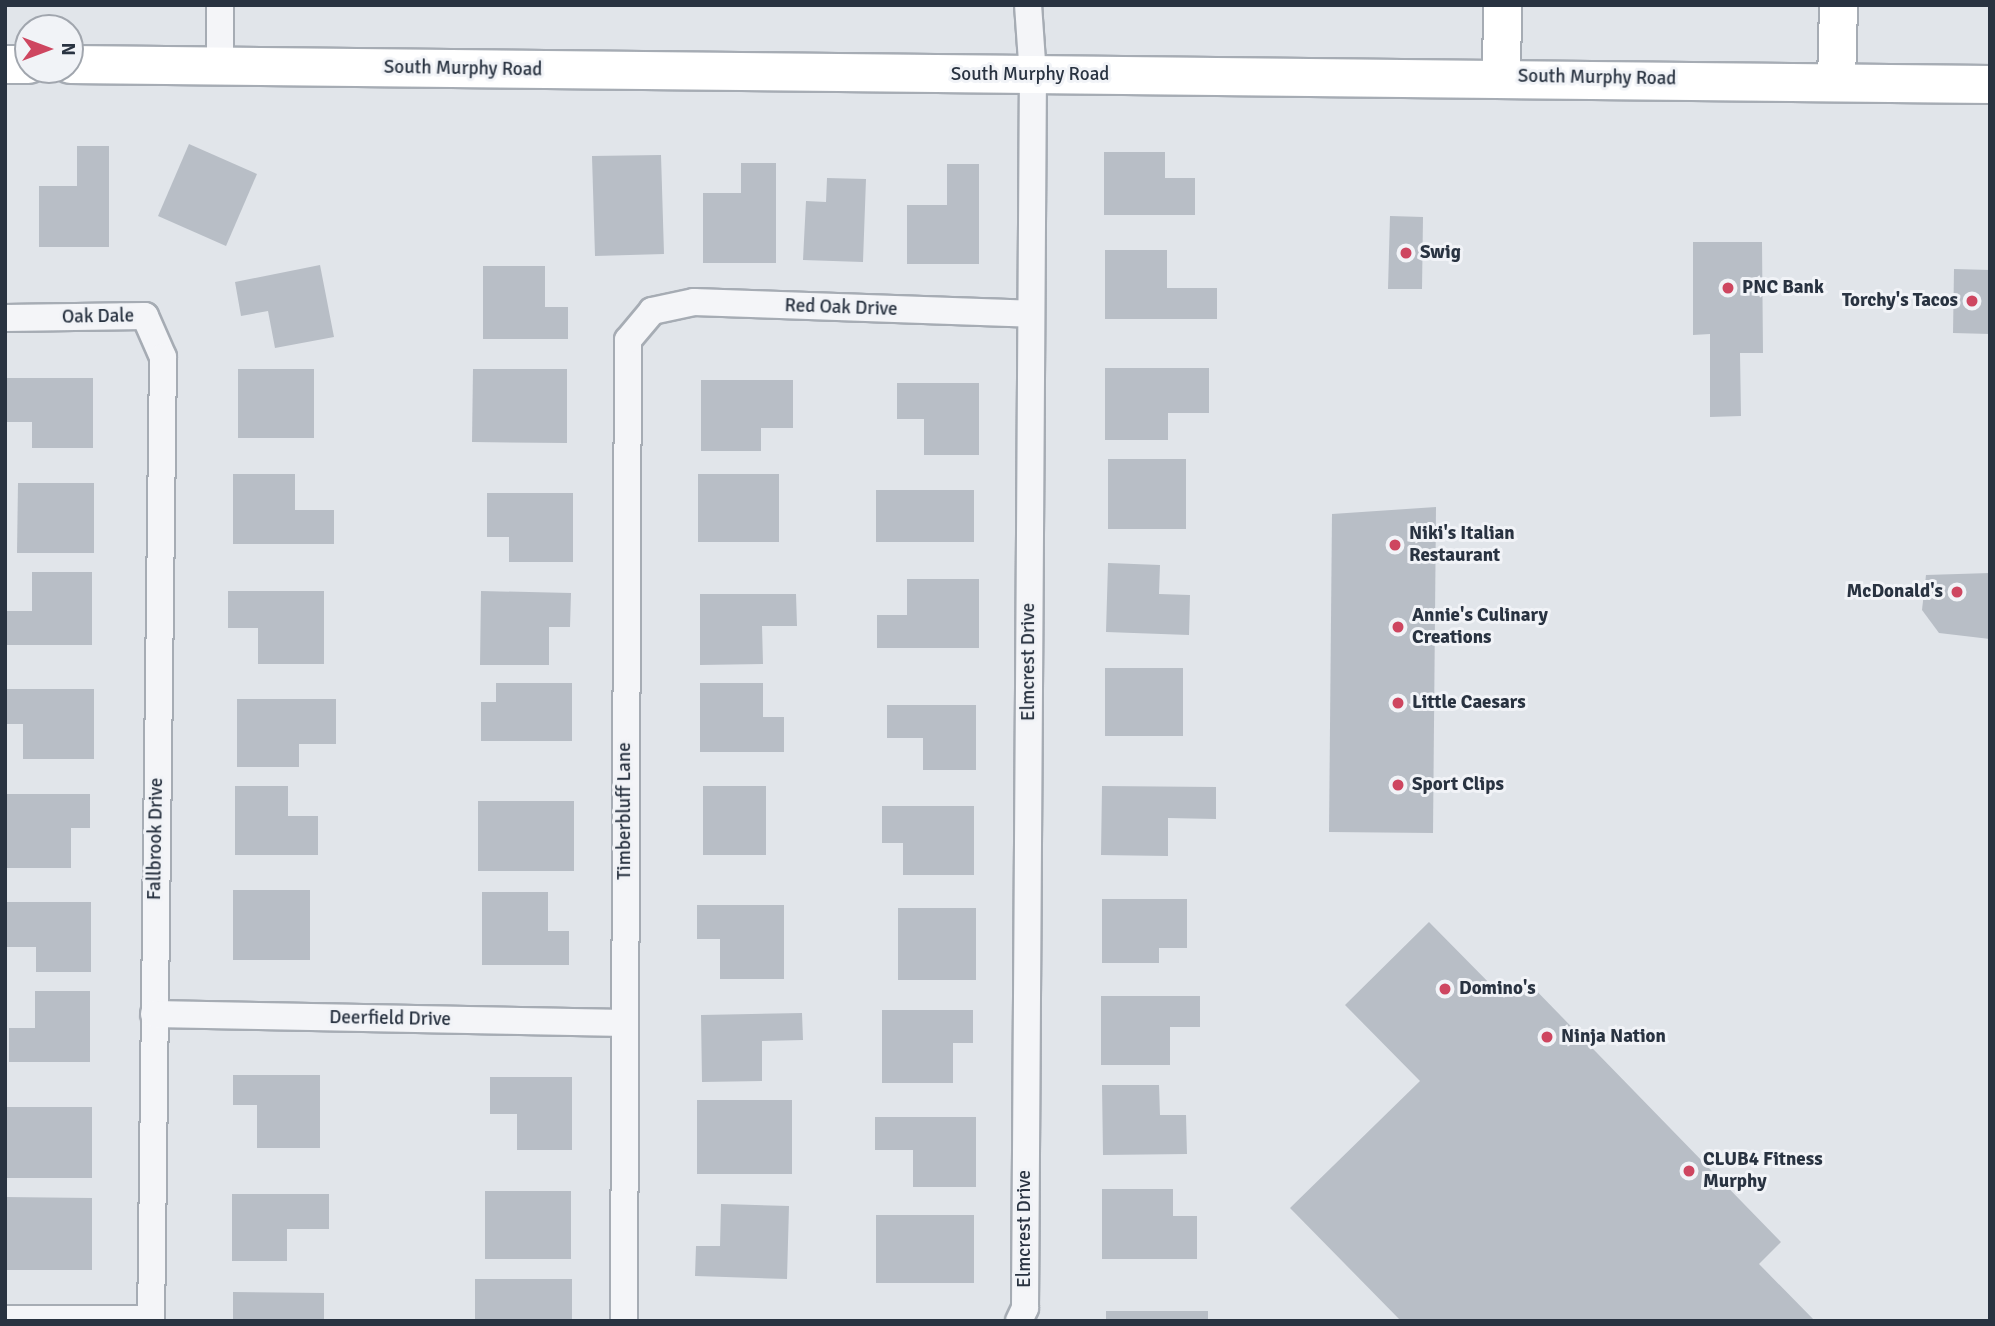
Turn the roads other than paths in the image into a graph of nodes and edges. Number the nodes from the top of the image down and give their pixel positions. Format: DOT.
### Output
graph roads {
  1 [pos="220,5"];
  2 [pos="1028,5"];
  3 [pos="1502,5"];
  4 [pos="1838,5"];
  5 [pos="84,64"];
  6 [pos="220,66"];
  7 [pos="1034,76"];
  8 [pos="1501,76"];
  9 [pos="1836,81"];
  10 [pos="1990,84"];
  11 [pos="652,311"];
  12 [pos="1031,314"];
  13 [pos="5,318"];
  14 [pos="163,358"];
  15 [pos="154,1014"];
  16 [pos="625,1023"];
  17 [pos="5,1319"];
  18 [pos="151,1320"];
  19 [pos="1021,1320"];
  20 [pos="624,1321"];
  1 -- 6 [label="street"];
  2 -- 7 [label="street, Elmcrest Drive"];
  3 -- 8 [label="main road"];
  4 -- 9 [label="main road"];
  5 -- 6 [label="main road, South Murphy Road"];
  6 -- 7 [label="main road, South Murphy Road"];
  7 -- 8 [label="main road, South Murphy Road"];
  7 -- 12 [label="street, Elmcrest Drive"];
  8 -- 9 [label="main road, South Murphy Road"];
  9 -- 10 [label="main road, South Murphy Road"];
  11 -- 12 [label="street, Red Oak Drive"];
  11 -- 16 [label="street, Timberbluff Lane"];
  12 -- 19 [label="street, Elmcrest Drive"];
  13 -- 14 [label="street, Oak Dale"];
  14 -- 15 [label="street, Fallbrook Drive"];
  15 -- 16 [label="street, Deerfield Drive"];
  15 -- 18 [label="street, Fallbrook Drive"];
  16 -- 20 [label="street, Timberbluff Lane"];
  17 -- 18 [label="street"];
}
